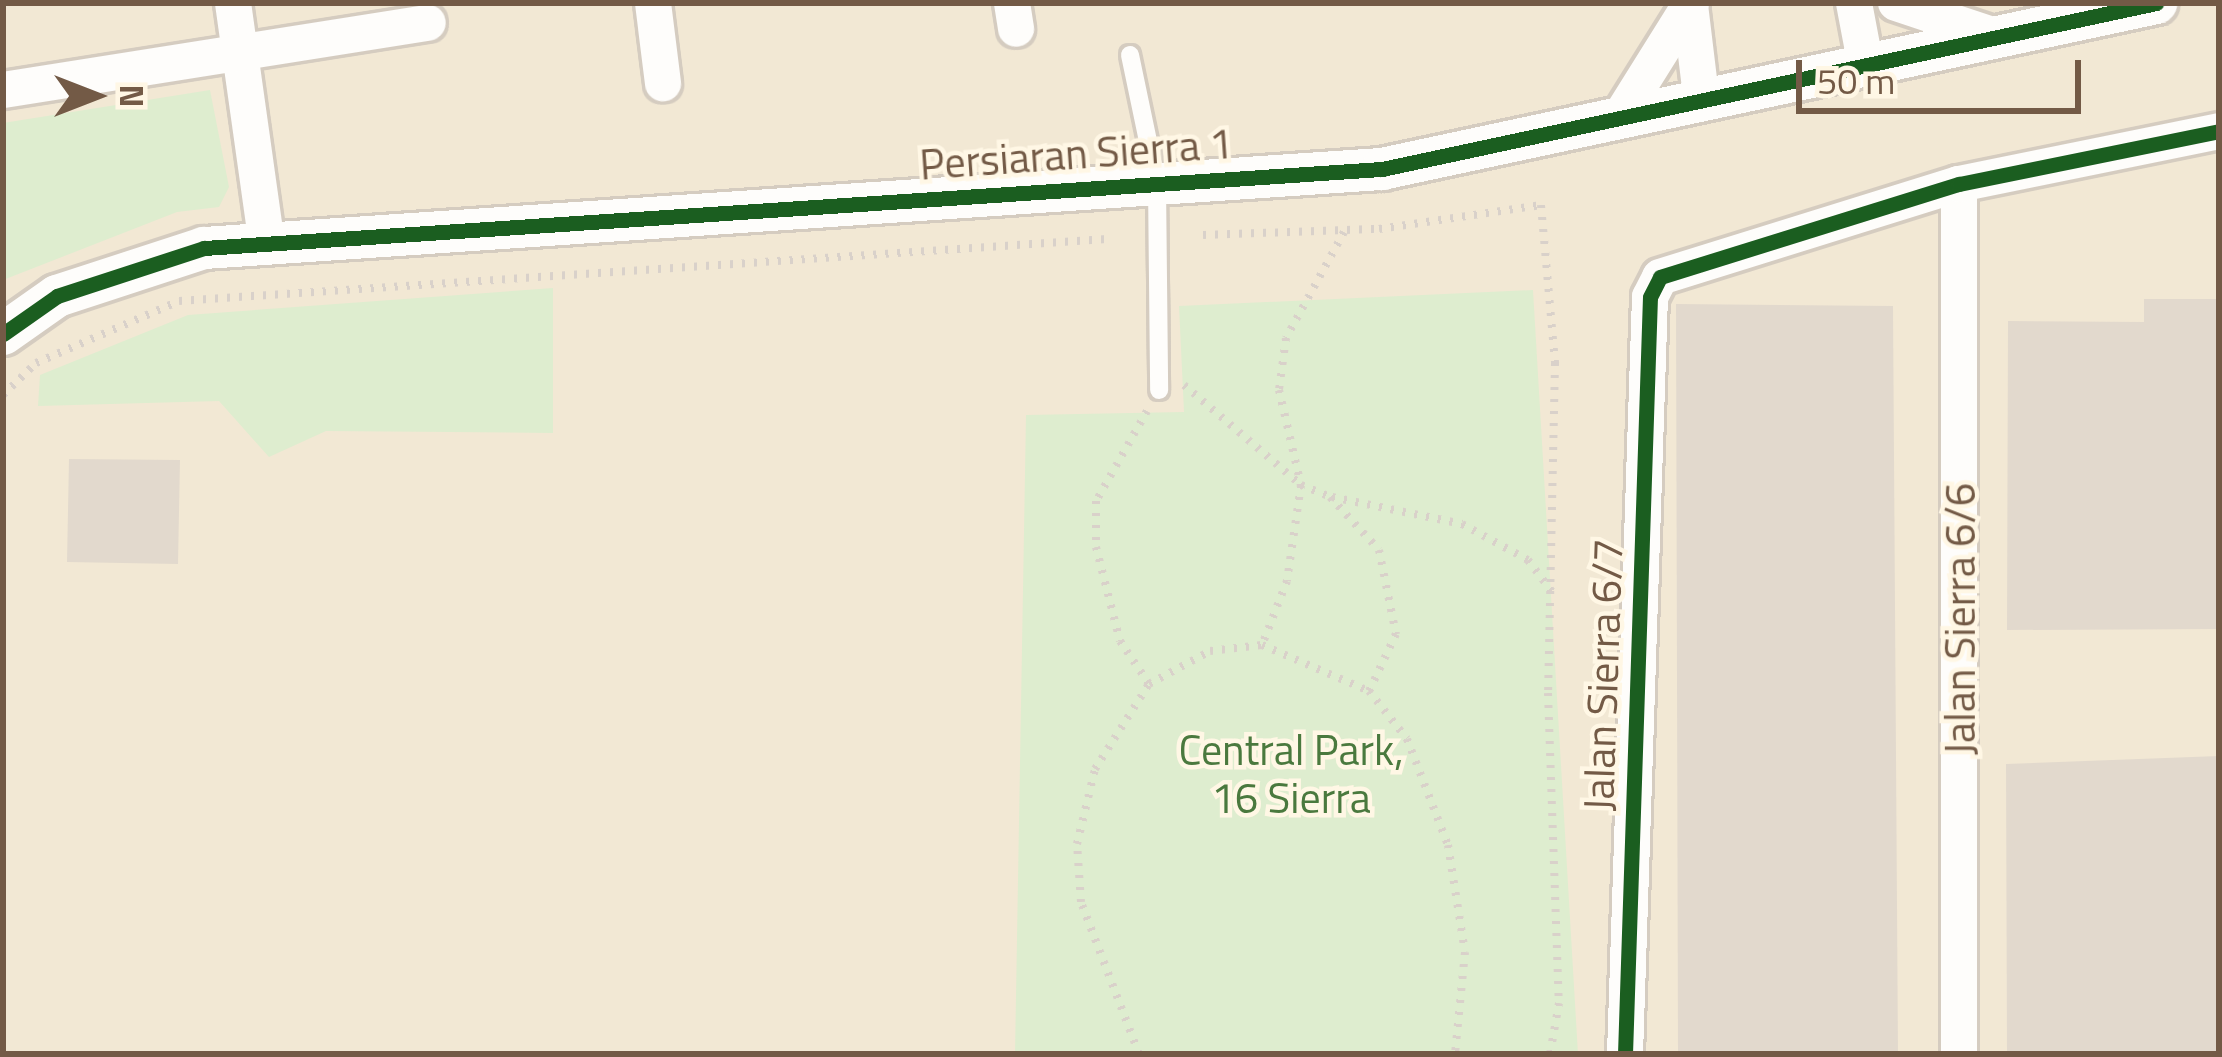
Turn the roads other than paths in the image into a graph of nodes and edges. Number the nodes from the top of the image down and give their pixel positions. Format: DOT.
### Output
graph roads {
  1 [pos="233,3"];
  2 [pos="653,3"];
  3 [pos="1854,3"];
  4 [pos="1896,3"];
  5 [pos="2156,3"];
  6 [pos="1691,4"];
  7 [pos="428,23"];
  8 [pos="1992,35"];
  9 [pos="1130,56"];
  10 [pos="240,60"];
  11 [pos="1865,61"];
  12 [pos="663,82"];
  13 [pos="3,90"];
  14 [pos="1701,96"];
  15 [pos="1622,112"];
  16 [pos="2219,131"];
  17 [pos="1157,184"];
  18 [pos="1959,184"];
  19 [pos="266,244"];
  20 [pos="3,334"];
  21 [pos="1159,390"];
  22 [pos="1625,1054"];
  23 [pos="1959,1054"];
  1 -- 10 [label="street"];
  2 -- 12 [label="street"];
  3 -- 11 [label="street"];
  4 -- 8 [label="street"];
  5 -- 8 [label="street, Persiaran Sierra 1"];
  6 -- 14 [label="street"];
  6 -- 15 [label="street"];
  7 -- 10 [label="street"];
  8 -- 11 [label="street, Persiaran Sierra 1"];
  9 -- 17 [label="lane"];
  10 -- 13 [label="street"];
  10 -- 19 [label="street"];
  11 -- 14 [label="street, Persiaran Sierra 1"];
  14 -- 15 [label="street, Persiaran Sierra 1"];
  15 -- 17 [label="street, Persiaran Sierra 1"];
  16 -- 18 [label="street"];
  17 -- 19 [label="street, Persiaran Sierra 1"];
  17 -- 21 [label="lane"];
  18 -- 22 [label="street, Jalan Sierra 6/7"];
  18 -- 23 [label="street, Jalan Sierra 6/6"];
  19 -- 20 [label="street, Persiaran Sierra 1"];
}
